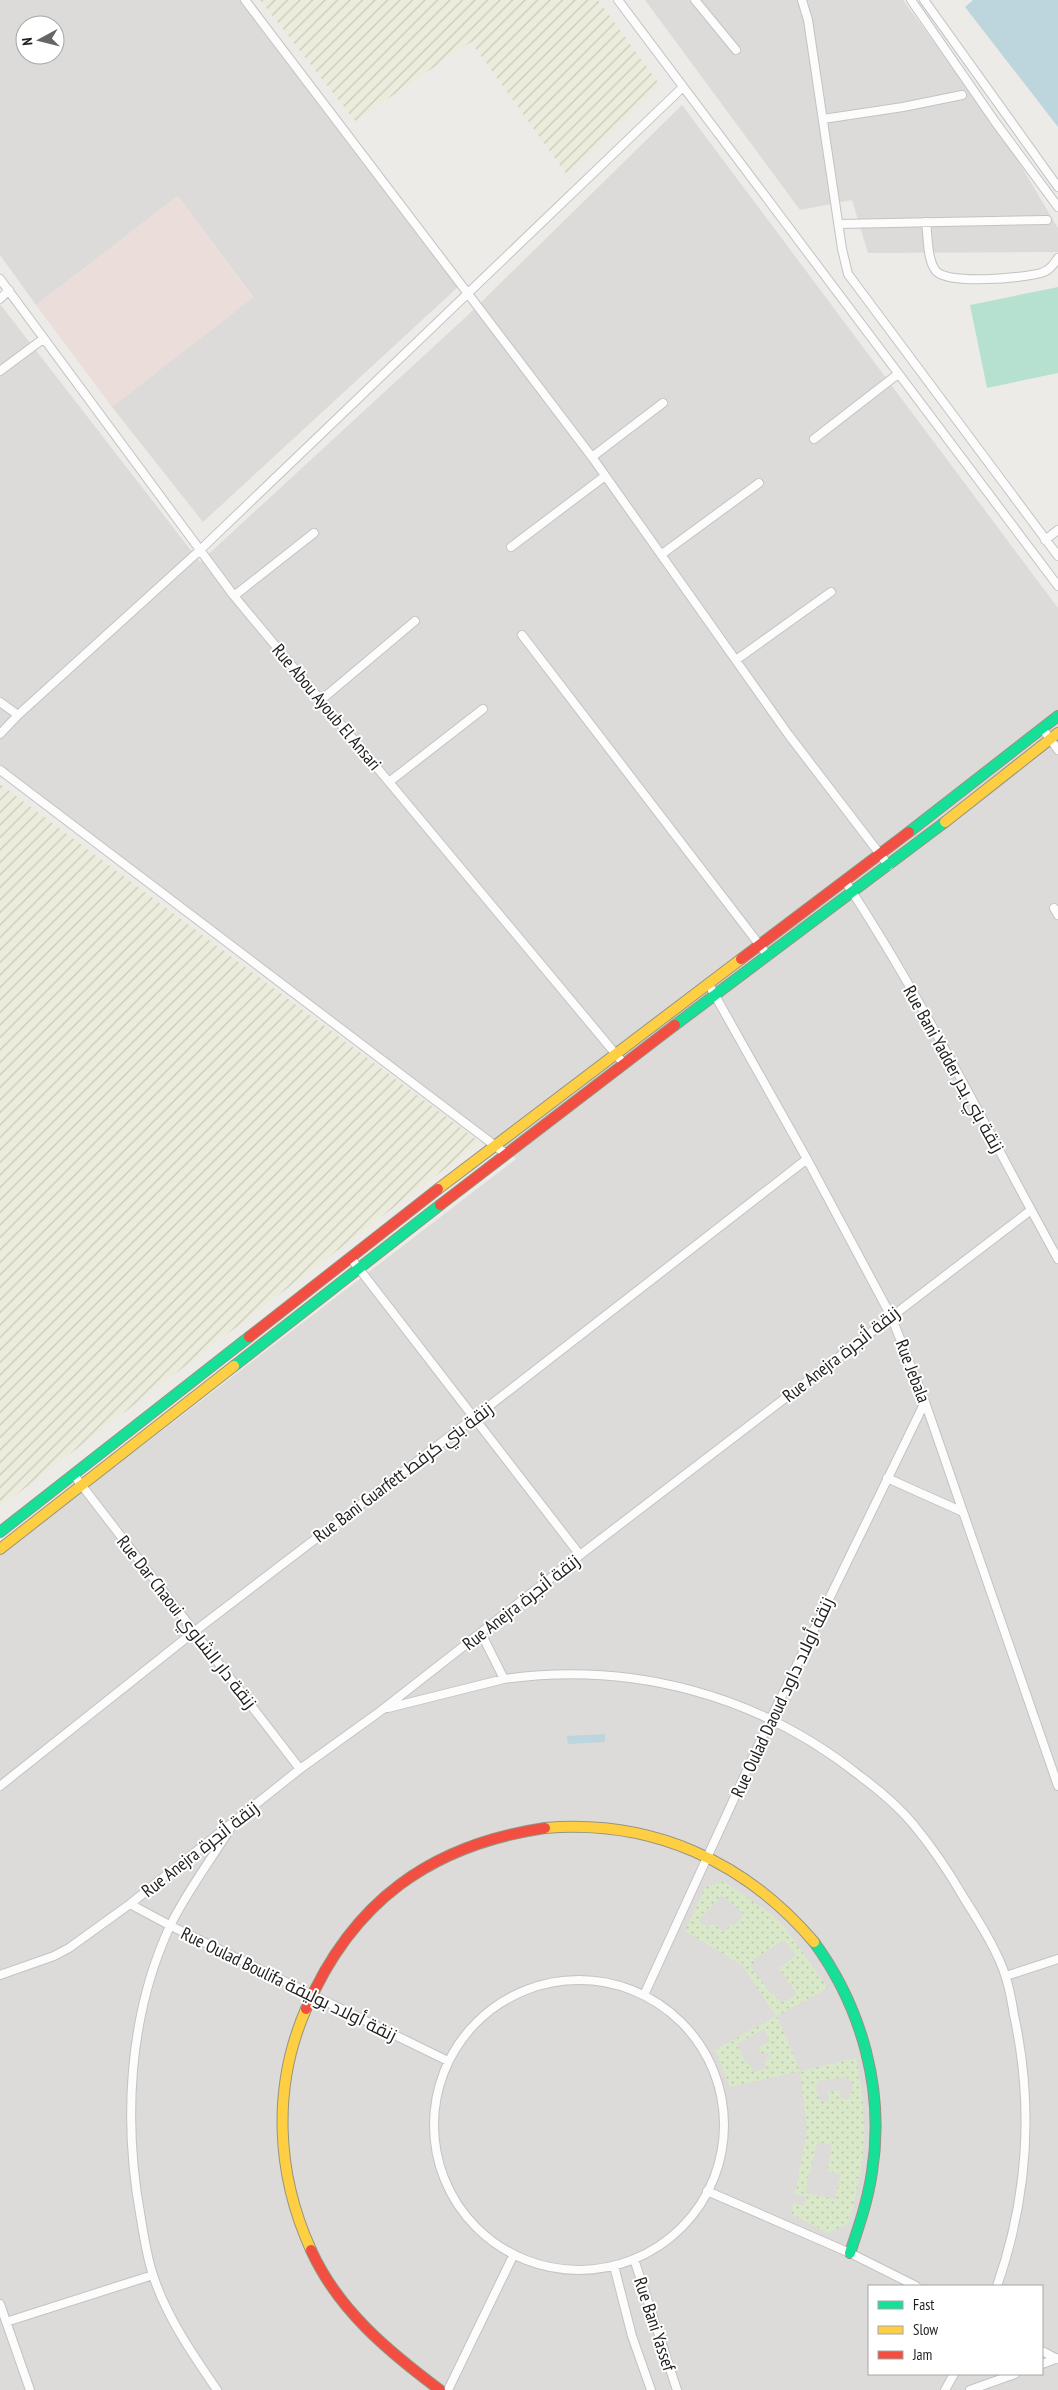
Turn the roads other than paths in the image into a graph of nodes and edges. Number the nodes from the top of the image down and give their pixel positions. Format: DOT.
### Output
graph roads {
  1 [pos="246,0"];
  2 [pos="618,0"];
  3 [pos="695,0"];
  4 [pos="802,0"];
  5 [pos="911,0"];
  6 [pos="924,0"];
  7 [pos="736,50"];
  8 [pos="683,87"];
  9 [pos="962,95"];
  10 [pos="824,119"];
  11 [pos="1058,187"];
  12 [pos="1058,207"];
  13 [pos="1047,220"];
  14 [pos="926,222"];
  15 [pos="839,224"];
  16 [pos="1058,258"];
  17 [pos="0,279"];
  18 [pos="9,290"];
  19 [pos="469,294"];
  20 [pos="0,299"];
  21 [pos="43,339"];
  22 [pos="0,371"];
  23 [pos="898,374"];
  24 [pos="663,402"];
  25 [pos="814,439"];
  26 [pos="592,457"];
  27 [pos="605,476"];
  28 [pos="758,482"];
  29 [pos="1058,530"];
  30 [pos="314,533"];
  31 [pos="1046,540"];
  32 [pos="512,547"];
  33 [pos="199,551"];
  34 [pos="662,554"];
  35 [pos="1058,556"];
  36 [pos="1058,586"];
  37 [pos="831,592"];
  38 [pos="234,596"];
  39 [pos="415,621"];
  40 [pos="522,636"];
  41 [pos="736,660"];
  42 [pos="322,700"];
  43 [pos="0,702"];
  44 [pos="483,710"];
  45 [pos="18,716"];
  46 [pos="1058,716"];
  47 [pos="1042,728"];
  48 [pos="0,734"];
  49 [pos="1054,736"];
  50 [pos="1058,750"];
  51 [pos="0,770"];
  52 [pos="388,782"];
  53 [pos="880,854"];
  54 [pos="889,866"];
  55 [pos="845,881"];
  56 [pos="853,893"];
  57 [pos="759,945"];
  58 [pos="768,956"];
  59 [pos="708,983"];
  60 [pos="715,996"];
  61 [pos="615,1053"];
  62 [pos="624,1064"];
  63 [pos="495,1145"];
  64 [pos="506,1154"];
  65 [pos="807,1159"];
  66 [pos="1031,1210"];
  67 [pos="350,1257"];
  68 [pos="1058,1259"];
  69 [pos="359,1268"];
  70 [pos="891,1316"];
  71 [pos="925,1402"];
  72 [pos="476,1417"];
  73 [pos="73,1474"];
  74 [pos="887,1478"];
  75 [pos="82,1485"];
  76 [pos="963,1512"];
  77 [pos="0,1532"];
  78 [pos="0,1549"];
  79 [pos="580,1555"];
  80 [pos="195,1631"];
  81 [pos="481,1633"];
  82 [pos="504,1679"];
  83 [pos="382,1710"];
  84 [pos="771,1718"];
  85 [pos="300,1769"];
  86 [pos="0,1786"];
  87 [pos="1058,1786"];
  88 [pos="233,1823"];
  89 [pos="708,1857"];
  90 [pos="130,1904"];
  91 [pos="170,1926"];
  92 [pos="1058,1959"];
  93 [pos="0,1975"];
  94 [pos="1006,1976"];
  95 [pos="311,1994"];
  96 [pos="644,1995"];
  97 [pos="448,2061"];
  98 [pos="708,2191"];
  99 [pos="850,2253"];
  100 [pos="514,2254"];
  101 [pos="634,2259"];
  102 [pos="614,2266"];
  103 [pos="153,2275"];
  104 [pos="914,2285"];
  105 [pos="997,2285"];
  106 [pos="0,2304"];
  107 [pos="6,2322"];
  108 [pos="1043,2352"];
  109 [pos="1057,2359"];
  110 [pos="1043,2364"];
  111 [pos="953,2375"];
  112 [pos="1012,2375"];
  113 [pos="30,2390"];
  114 [pos="217,2390"];
  115 [pos="440,2390"];
  116 [pos="448,2390"];
  117 [pos="651,2390"];
  118 [pos="676,2390"];
  119 [pos="945,2390"];
  120 [pos="970,2390"];
  1 -- 19 [label="street"];
  2 -- 8 [label="street"];
  3 -- 7 [label="street"];
  4 -- 10 [label="street"];
  5 -- 12 [label="street"];
  6 -- 11 [label="street"];
  8 -- 19 [label="street"];
  8 -- 23 [label="street"];
  9 -- 10 [label="street"];
  10 -- 15 [label="street"];
  13 -- 14 [label="street"];
  14 -- 15 [label="street"];
  14 -- 16 [label="street"];
  15 -- 31 [label="street"];
  17 -- 18 [label="street, Rue Abou Ayoub El Ansari"];
  18 -- 20 [label="street"];
  18 -- 21 [label="street, Rue Abou Ayoub El Ansari"];
  19 -- 26 [label="street"];
  19 -- 33 [label="street"];
  21 -- 22 [label="street"];
  21 -- 33 [label="street, Rue Abou Ayoub El Ansari"];
  23 -- 25 [label="street"];
  23 -- 36 [label="street"];
  24 -- 26 [label="street"];
  26 -- 27 [label="street"];
  27 -- 32 [label="street"];
  27 -- 34 [label="street"];
  28 -- 34 [label="street"];
  29 -- 31 [label="street"];
  30 -- 38 [label="street"];
  31 -- 35 [label="street"];
  33 -- 38 [label="street, Rue Abou Ayoub El Ansari"];
  33 -- 45 [label="street"];
  34 -- 41 [label="street"];
  37 -- 41 [label="street"];
  38 -- 42 [label="street, Rue Abou Ayoub El Ansari"];
  39 -- 42 [label="street"];
  40 -- 57 [label="street"];
  41 -- 53 [label="street"];
  42 -- 52 [label="street, Rue Abou Ayoub El Ansari"];
  43 -- 45 [label="street"];
  44 -- 52 [label="street"];
  45 -- 48 [label="street"];
  46 -- 47 [label="street"];
  47 -- 49 [label="street"];
  47 -- 53 [label="street"];
  49 -- 50 [label="street"];
  49 -- 54 [label="street"];
  51 -- 63 [label="street"];
  52 -- 61 [label="street, Rue Abou Ayoub El Ansari"];
  53 -- 54 [label="street"];
  53 -- 55 [label="street"];
  54 -- 56 [label="street"];
  55 -- 56 [label="street, Rue Bani Yadder زنقة بني يدر"];
  55 -- 57 [label="street"];
  56 -- 58 [label="street"];
  56 -- 66 [label="street, Rue Bani Yadder زنقة بني يدر"];
  57 -- 58 [label="street"];
  57 -- 59 [label="street"];
  58 -- 60 [label="street"];
  59 -- 60 [label="street, Rue Jebala"];
  59 -- 61 [label="street"];
  60 -- 62 [label="street"];
  60 -- 65 [label="street, Rue Jebala"];
  61 -- 62 [label="street, Rue Abou Ayoub El Ansari"];
  61 -- 63 [label="street"];
  62 -- 64 [label="street"];
  63 -- 64 [label="street"];
  63 -- 67 [label="street"];
  64 -- 69 [label="street"];
  65 -- 70 [label="street, Rue Jebala"];
  65 -- 72 [label="street, Rue Bani Guarfett زنقة بني كرفط"];
  66 -- 68 [label="street, Rue Bani Yadder زنقة بني يدر"];
  66 -- 70 [label="street, Rue Anejra زنقة أنجرة"];
  67 -- 69 [label="street"];
  67 -- 73 [label="street"];
  69 -- 72 [label="street"];
  69 -- 75 [label="street"];
  70 -- 71 [label="street, Rue Jebala"];
  70 -- 79 [label="street, Rue Anejra زنقة أنجرة"];
  71 -- 74 [label="street, Rue Oulad Daoud زنقة أولاد داود"];
  71 -- 76 [label="street, Rue Jebala"];
  72 -- 79 [label="street"];
  72 -- 80 [label="street, Rue Bani Guarfett زنقة بني كرفط"];
  73 -- 75 [label="street, Rue Dar Chaoui زنقة دار الشاوي"];
  73 -- 77 [label="street"];
  74 -- 76 [label="street"];
  74 -- 84 [label="street, Rue Oulad Daoud زنقة أولاد داود"];
  75 -- 78 [label="street"];
  75 -- 80 [label="street, Rue Dar Chaoui زنقة دار الشاوي"];
  76 -- 87 [label="street, Rue Jebala"];
  79 -- 81 [label="street, Rue Anejra زنقة أنجرة"];
  80 -- 85 [label="street, Rue Dar Chaoui زنقة دار الشاوي"];
  80 -- 86 [label="street, Rue Bani Guarfett زنقة بني كرفط"];
  81 -- 82 [label="street"];
  81 -- 83 [label="street, Rue Anejra زنقة أنجرة"];
  82 -- 83 [label="street"];
  82 -- 84 [label="street"];
  83 -- 85 [label="street, Rue Anejra زنقة أنجرة"];
  84 -- 89 [label="street, Rue Oulad Daoud زنقة أولاد داود"];
  84 -- 94 [label="street"];
  85 -- 88 [label="street, Rue Anejra زنقة أنجرة"];
  88 -- 90 [label="street, Rue Anejra زنقة أنجرة"];
  88 -- 91 [label="street"];
  89 -- 95 [label="street"];
  89 -- 96 [label="street, Rue Oulad Daoud زنقة أولاد داود"];
  89 -- 99 [label="street"];
  90 -- 91 [label="street, Rue Oulad Boulifa زنقة أولاد بوليفة"];
  90 -- 93 [label="street, Rue Anejra زنقة أنجرة"];
  91 -- 95 [label="street, Rue Oulad Boulifa زنقة أولاد بوليفة"];
  91 -- 103 [label="street"];
  92 -- 94 [label="street"];
  94 -- 105 [label="street"];
  95 -- 97 [label="street, Rue Oulad Boulifa زنقة أولاد بوليفة"];
  95 -- 115 [label="street"];
  96 -- 97 [label="street"];
  96 -- 98 [label="street"];
  97 -- 100 [label="street"];
  98 -- 99 [label="street"];
  98 -- 101 [label="street"];
  99 -- 104 [label="street"];
  100 -- 102 [label="street"];
  100 -- 116 [label="street"];
  101 -- 102 [label="street"];
  101 -- 118 [label="street, Rue Bani Yassef"];
  102 -- 117 [label="street, Rue Bani Yassef"];
  103 -- 107 [label="street"];
  103 -- 114 [label="street"];
  106 -- 107 [label="street"];
  107 -- 113 [label="street"];
  108 -- 109 [label="street"];
  109 -- 110 [label="street"];
  111 -- 119 [label="street"];
  112 -- 120 [label="street"];
}
